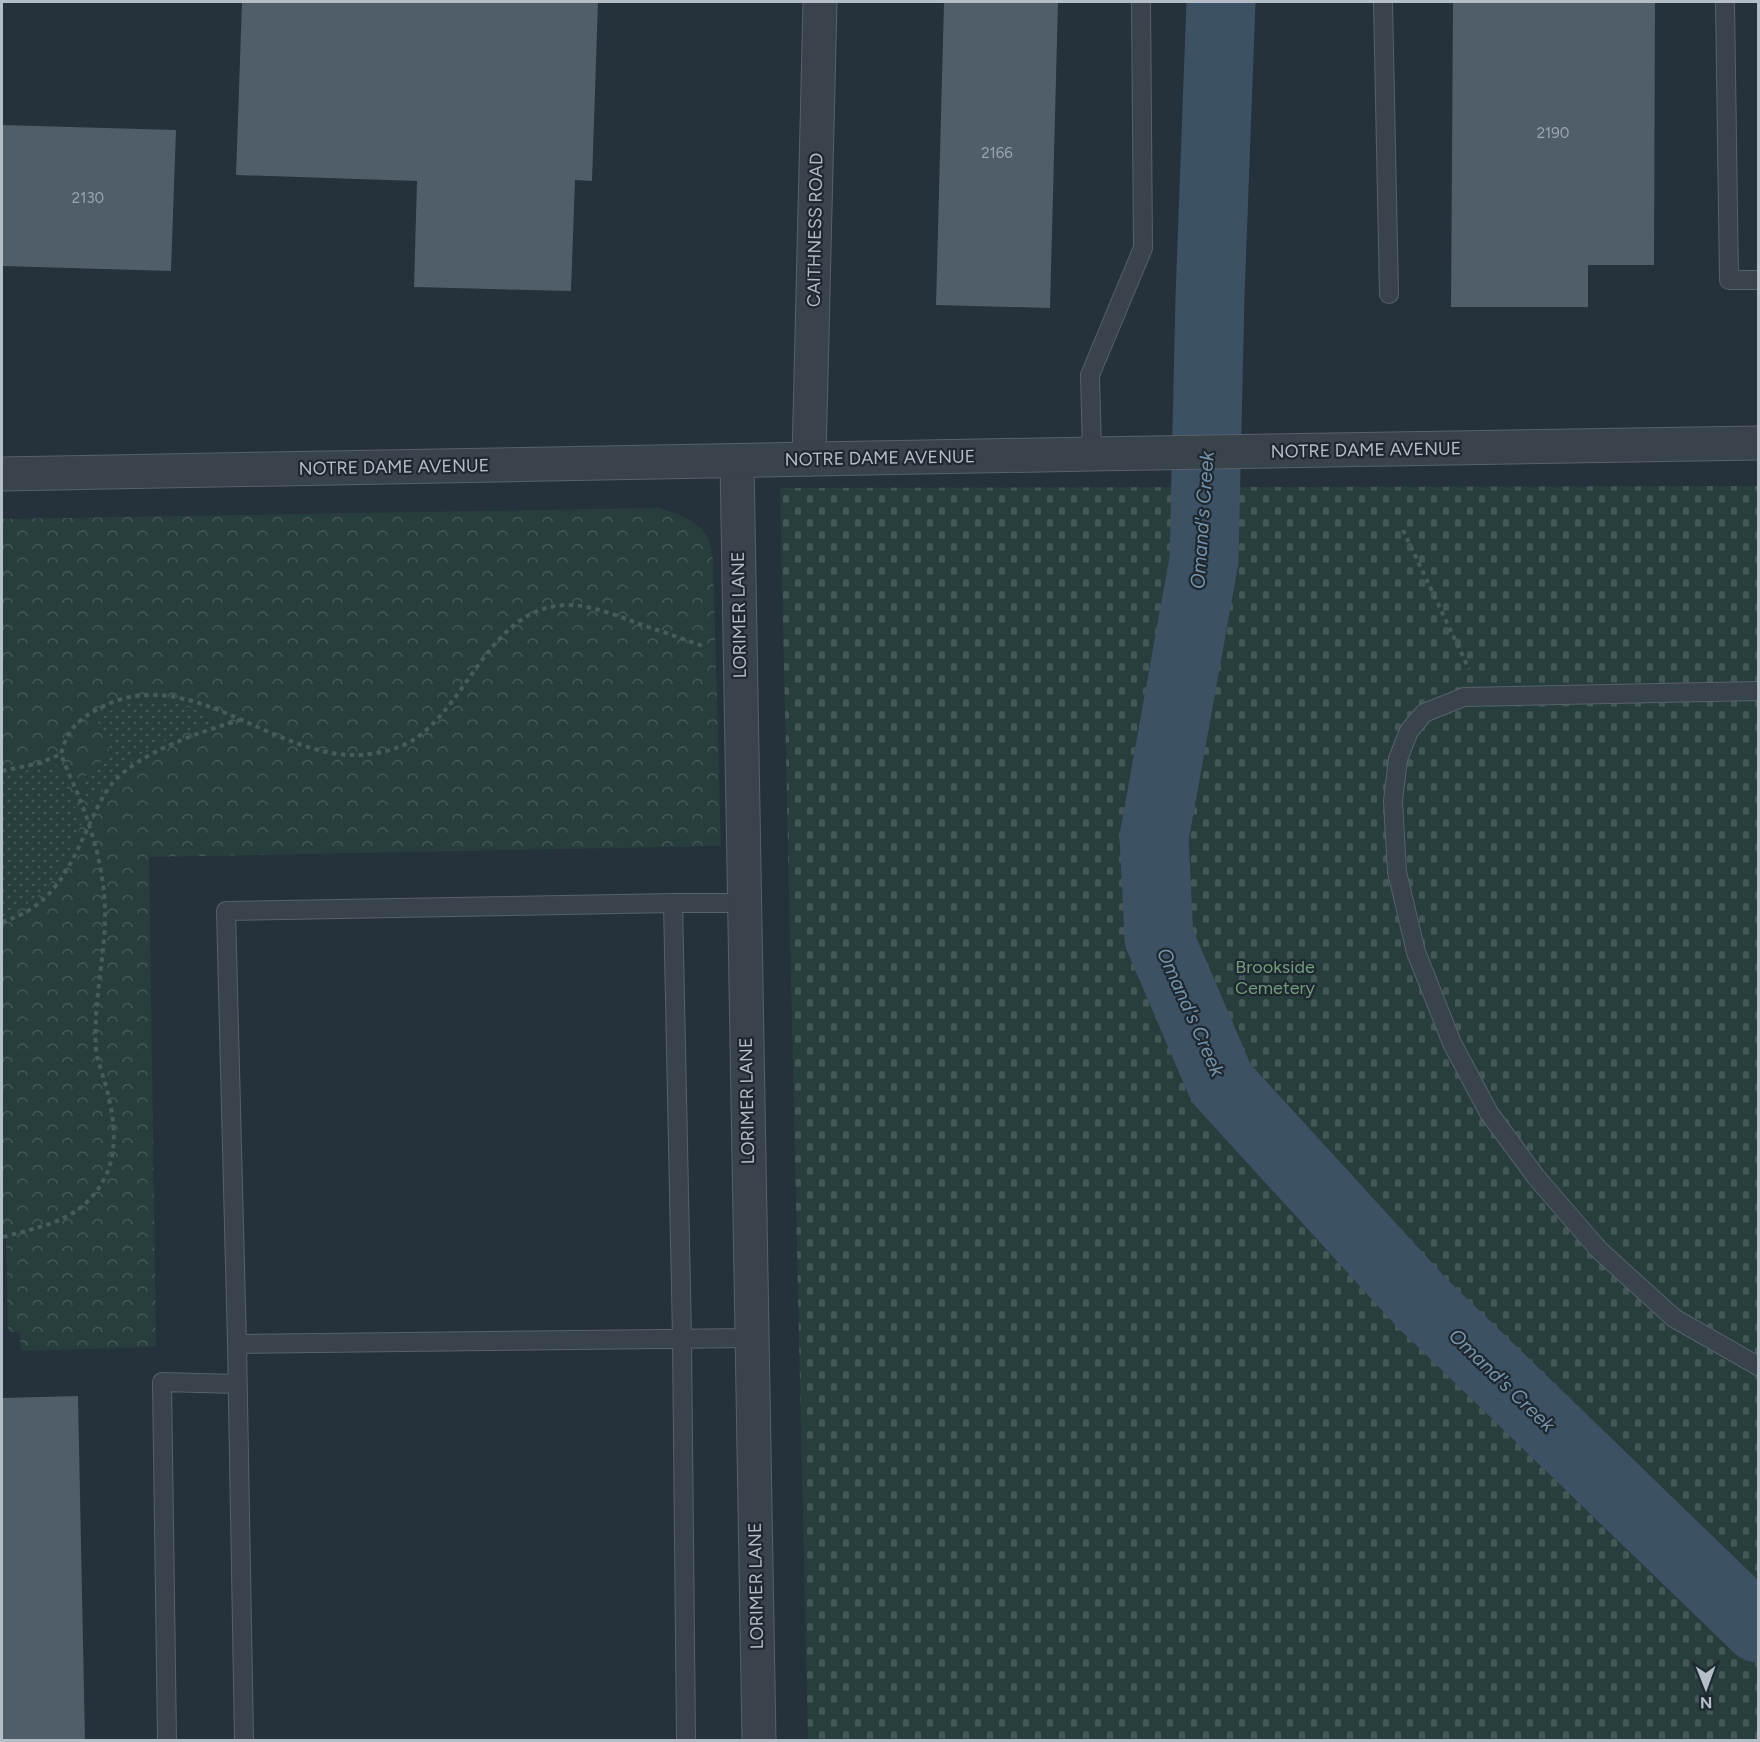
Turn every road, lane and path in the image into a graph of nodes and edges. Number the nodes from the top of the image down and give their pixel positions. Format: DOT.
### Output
graph roads {
  1 [pos="820,2"];
  2 [pos="1141,2"];
  3 [pos="1383,2"];
  4 [pos="1725,2"];
  5 [pos="1758,280"];
  6 [pos="1389,294"];
  7 [pos="1758,443"];
  8 [pos="1092,454"];
  9 [pos="809,459"];
  10 [pos="737,460"];
  11 [pos="2,474"];
  12 [pos="1402,530"];
  13 [pos="740,655"];
  14 [pos="1758,691"];
  15 [pos="1482,697"];
  16 [pos="242,720"];
  17 [pos="62,754"];
  18 [pos="2,771"];
  19 [pos="89,825"];
  20 [pos="673,903"];
  21 [pos="744,903"];
  22 [pos="2,922"];
  23 [pos="3,1237"];
  24 [pos="682,1338"];
  25 [pos="751,1338"];
  26 [pos="237,1344"];
  27 [pos="1758,1366"];
  28 [pos="237,1384"];
  29 [pos="167,1740"];
  30 [pos="244,1740"];
  31 [pos="686,1740"];
  32 [pos="759,1740"];
  1 -- 9 [label="street, CAITHNESS ROAD"];
  2 -- 8 [label="lane"];
  3 -- 6 [label="lane"];
  4 -- 5 [label="lane"];
  7 -- 8 [label="street, NOTRE DAME AVENUE"];
  8 -- 9 [label="street, NOTRE DAME AVENUE"];
  9 -- 10 [label="street, NOTRE DAME AVENUE"];
  10 -- 11 [label="street, NOTRE DAME AVENUE"];
  10 -- 13 [label="street, LORIMER LANE"];
  12 -- 15 [label="path"];
  13 -- 16 [label="path"];
  13 -- 21 [label="street, LORIMER LANE"];
  14 -- 15 [label="lane"];
  15 -- 27 [label="lane"];
  16 -- 17 [label="path"];
  16 -- 19 [label="path"];
  17 -- 18 [label="path"];
  17 -- 19 [label="path"];
  19 -- 22 [label="path"];
  19 -- 23 [label="path"];
  20 -- 21 [label="lane"];
  20 -- 24 [label="lane"];
  20 -- 26 [label="lane"];
  21 -- 25 [label="street, LORIMER LANE"];
  24 -- 25 [label="lane"];
  24 -- 26 [label="lane"];
  24 -- 31 [label="lane"];
  25 -- 32 [label="street, LORIMER LANE"];
  26 -- 28 [label="lane"];
  28 -- 29 [label="lane"];
  28 -- 30 [label="lane"];
}
